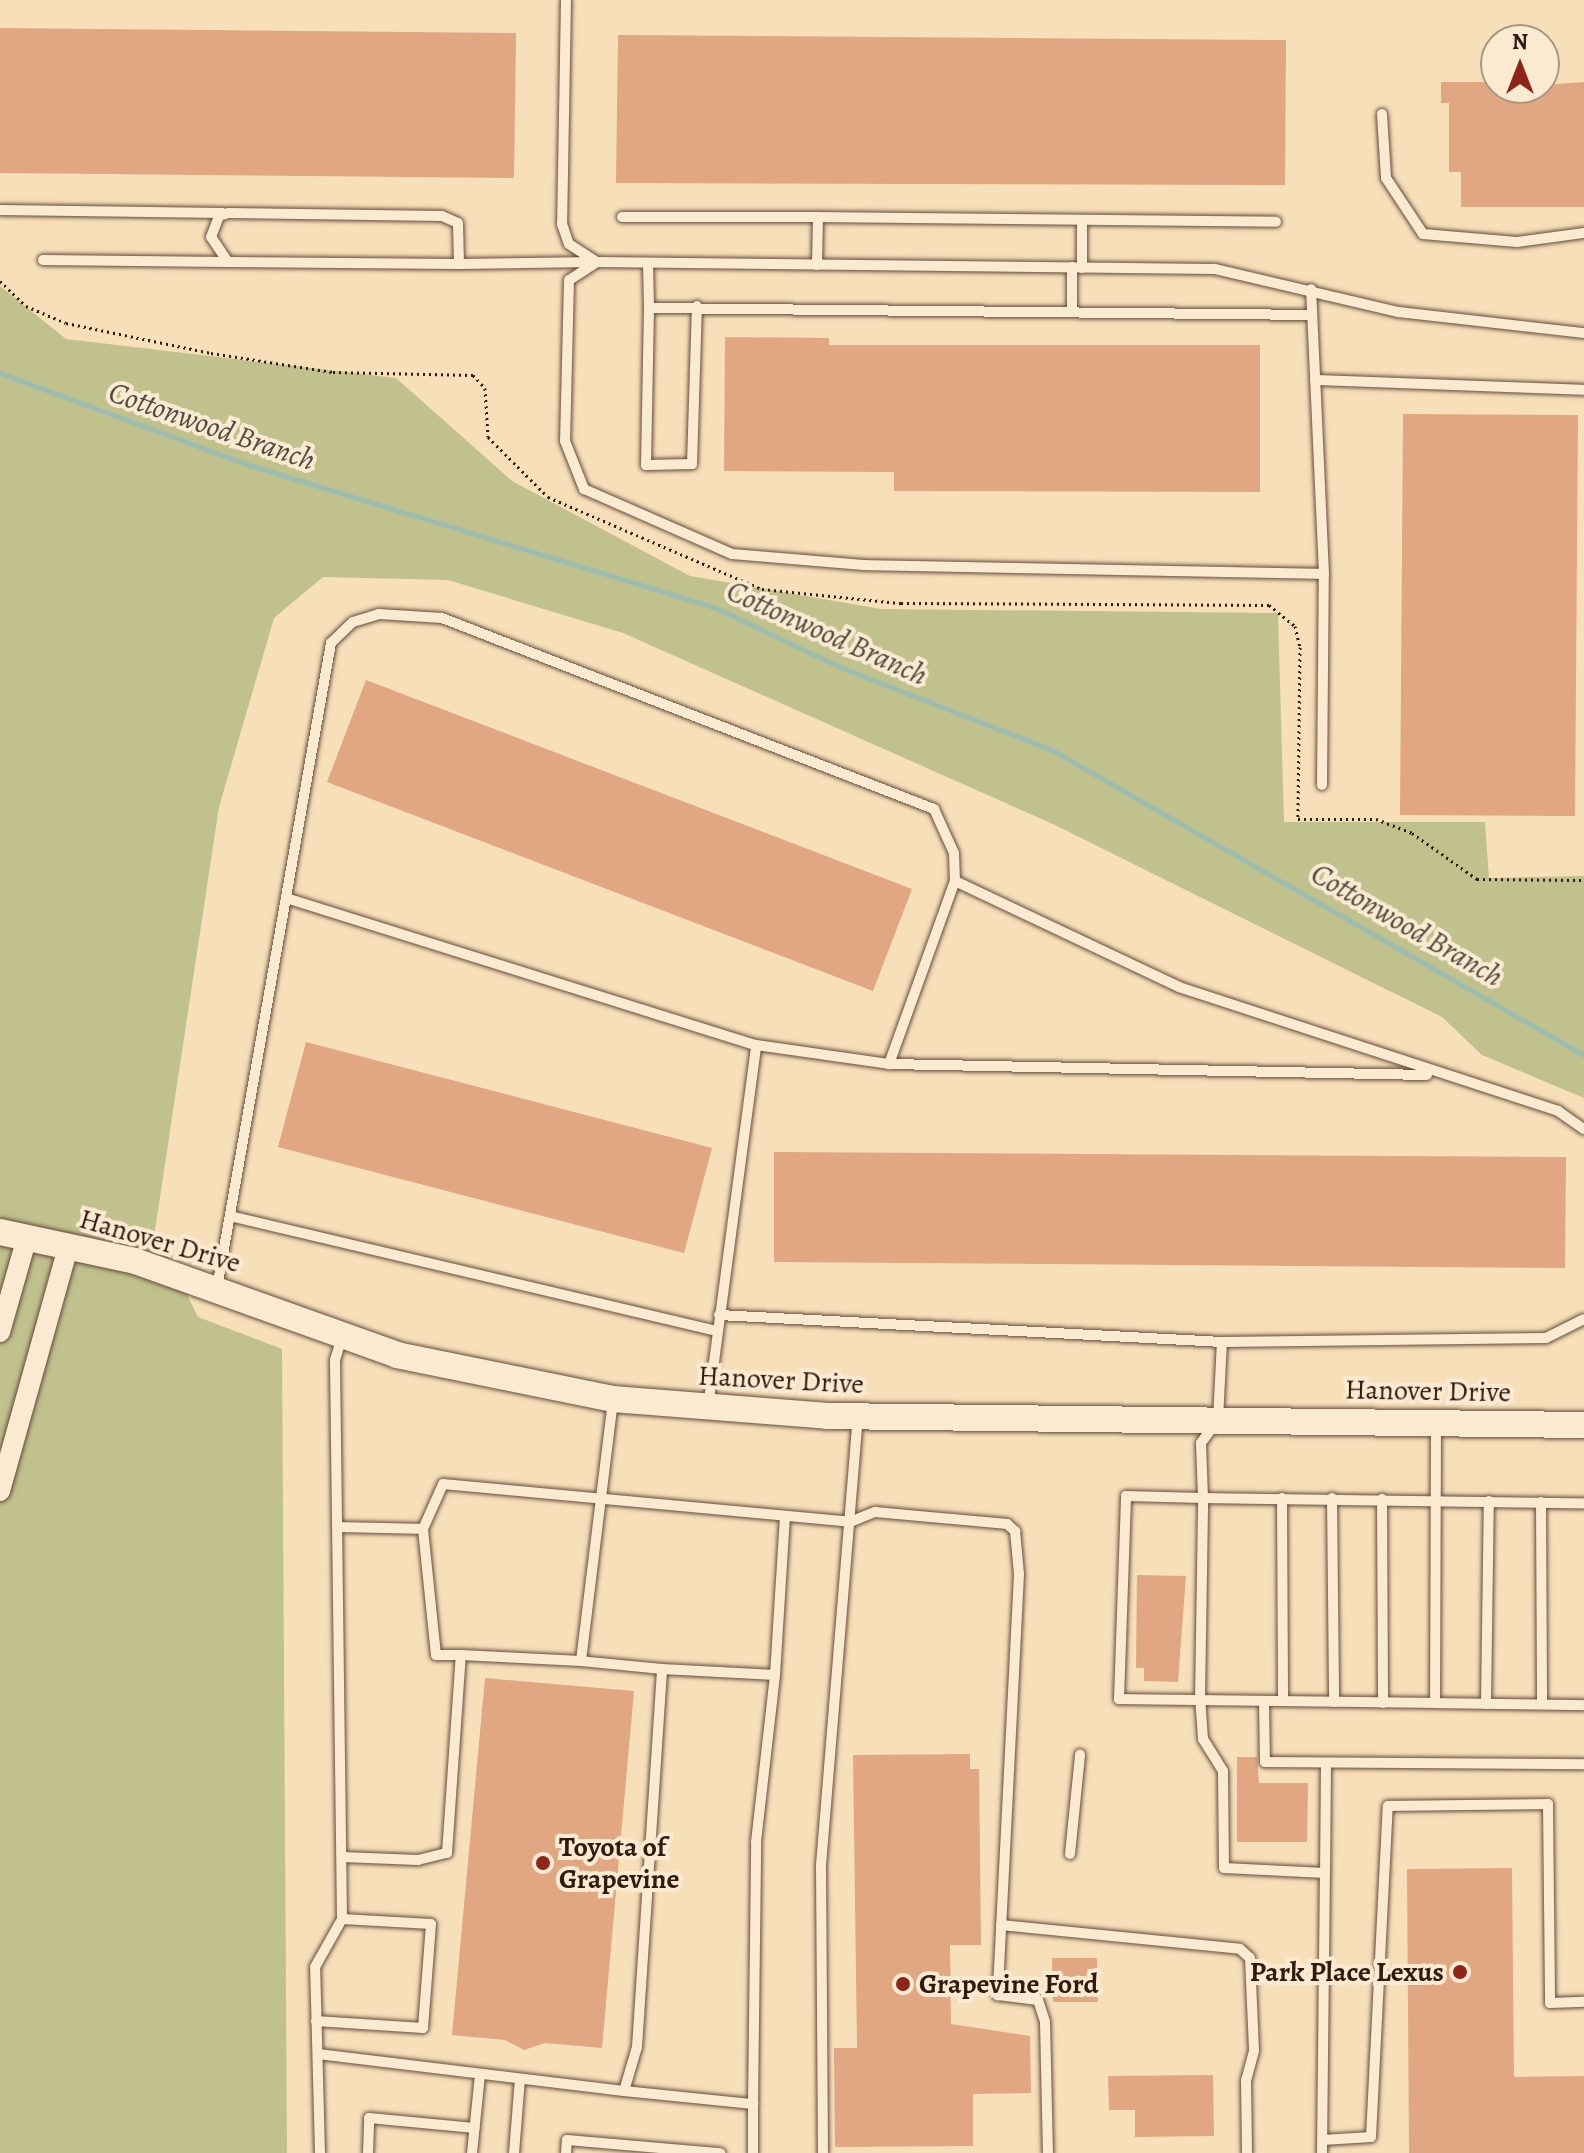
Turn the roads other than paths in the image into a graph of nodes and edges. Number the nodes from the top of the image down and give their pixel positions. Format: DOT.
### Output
graph roads {
  1 [pos="566,0"];
  2 [pos="1382,114"];
  3 [pos="0,210"];
  4 [pos="229,213"];
  5 [pos="622,217"];
  6 [pos="818,217"];
  7 [pos="1082,220"];
  8 [pos="1276,222"];
  9 [pos="1584,233"];
  10 [pos="43,260"];
  11 [pos="228,262"];
  12 [pos="597,262"];
  13 [pos="648,263"];
  14 [pos="459,264"];
  15 [pos="817,265"];
  16 [pos="1077,268"];
  17 [pos="1311,289"];
  18 [pos="697,306"];
  19 [pos="649,308"];
  20 [pos="1072,311"];
  21 [pos="1312,315"];
  22 [pos="1584,333"];
  23 [pos="1315,380"];
  24 [pos="1584,390"];
  25 [pos="1324,574"];
  26 [pos="1322,785"];
  27 [pos="955,881"];
  28 [pos="286,898"];
  29 [pos="756,1045"];
  30 [pos="889,1064"];
  31 [pos="1440,1075"];
  32 [pos="1584,1129"];
  33 [pos="230,1216"];
  34 [pos="0,1232"];
  35 [pos="27,1237"];
  36 [pos="68,1248"];
  37 [pos="217,1288"];
  38 [pos="719,1315"];
  39 [pos="1584,1319"];
  40 [pos="717,1331"];
  41 [pos="0,1332"];
  42 [pos="343,1335"];
  43 [pos="1222,1342"];
  44 [pos="613,1399"];
  45 [pos="708,1409"];
  46 [pos="859,1416"];
  47 [pos="1218,1420"];
  48 [pos="1436,1423"];
  49 [pos="1584,1425"];
  50 [pos="0,1491"];
  51 [pos="1203,1498"];
  52 [pos="1282,1498"];
  53 [pos="1332,1498"];
  54 [pos="1382,1499"];
  55 [pos="1436,1499"];
  56 [pos="600,1500"];
  57 [pos="1489,1501"];
  58 [pos="1541,1502"];
  59 [pos="1584,1503"];
  60 [pos="785,1516"];
  61 [pos="850,1522"];
  62 [pos="342,1527"];
  63 [pos="423,1529"];
  64 [pos="461,1655"];
  65 [pos="581,1661"];
  66 [pos="662,1669"];
  67 [pos="775,1675"];
  68 [pos="1200,1700"];
  69 [pos="1264,1701"];
  70 [pos="1283,1701"];
  71 [pos="1334,1702"];
  72 [pos="1383,1703"];
  73 [pos="1435,1703"];
  74 [pos="1486,1704"];
  75 [pos="1542,1704"];
  76 [pos="1584,1705"];
  77 [pos="1080,1755"];
  78 [pos="1326,1763"];
  79 [pos="1584,1764"];
  80 [pos="1070,1854"];
  81 [pos="342,1857"];
  82 [pos="1325,1873"];
  83 [pos="342,1919"];
  84 [pos="1001,1925"];
  85 [pos="1584,2002"];
  86 [pos="316,2021"];
  87 [pos="318,2054"];
  88 [pos="480,2074"];
  89 [pos="520,2079"];
  90 [pos="624,2091"];
  91 [pos="753,2104"];
  92 [pos="475,2128"];
  93 [pos="1323,2140"];
  94 [pos="320,2153"];
  95 [pos="368,2153"];
  96 [pos="472,2153"];
  97 [pos="514,2153"];
  98 [pos="566,2153"];
  99 [pos="720,2153"];
  100 [pos="753,2153"];
  101 [pos="823,2153"];
  102 [pos="1048,2153"];
  103 [pos="1247,2153"];
  104 [pos="1322,2153"];
  1 -- 12 [label="lane"];
  2 -- 9 [label="lane"];
  3 -- 4 [label="lane"];
  4 -- 11 [label="lane"];
  4 -- 14 [label="lane"];
  5 -- 6 [label="lane"];
  6 -- 7 [label="lane"];
  6 -- 15 [label="lane"];
  7 -- 8 [label="lane"];
  7 -- 16 [label="lane"];
  10 -- 11 [label="lane"];
  11 -- 14 [label="lane"];
  12 -- 13 [label="lane"];
  12 -- 14 [label="lane"];
  12 -- 25 [label="lane"];
  13 -- 15 [label="lane"];
  13 -- 19 [label="lane"];
  15 -- 16 [label="lane"];
  16 -- 17 [label="lane"];
  16 -- 20 [label="lane"];
  17 -- 21 [label="lane"];
  17 -- 22 [label="lane"];
  18 -- 19 [label="lane"];
  18 -- 19 [label="lane"];
  18 -- 20 [label="lane"];
  20 -- 21 [label="lane"];
  21 -- 23 [label="lane"];
  23 -- 24 [label="lane"];
  23 -- 25 [label="lane"];
  25 -- 26 [label="lane"];
  27 -- 28 [label="lane"];
  27 -- 30 [label="lane"];
  27 -- 31 [label="lane"];
  28 -- 29 [label="lane"];
  28 -- 33 [label="lane"];
  29 -- 30 [label="lane"];
  29 -- 38 [label="lane"];
  30 -- 31 [label="lane"];
  31 -- 32 [label="lane"];
  33 -- 37 [label="lane"];
  33 -- 40 [label="lane"];
  34 -- 35 [label="street, Hanover Drive"];
  35 -- 36 [label="street, Hanover Drive"];
  35 -- 41 [label="street"];
  36 -- 37 [label="street, Hanover Drive"];
  36 -- 50 [label="street"];
  37 -- 42 [label="street, Hanover Drive"];
  38 -- 40 [label="lane"];
  38 -- 43 [label="lane"];
  39 -- 43 [label="lane"];
  40 -- 45 [label="lane"];
  42 -- 44 [label="street, Hanover Drive"];
  42 -- 62 [label="lane"];
  43 -- 47 [label="lane"];
  44 -- 45 [label="street, Hanover Drive"];
  44 -- 56 [label="lane"];
  45 -- 46 [label="street, Hanover Drive"];
  46 -- 47 [label="street, Hanover Drive"];
  46 -- 61 [label="lane"];
  47 -- 48 [label="street, Hanover Drive"];
  47 -- 51 [label="lane"];
  48 -- 49 [label="street, Hanover Drive"];
  48 -- 55 [label="lane"];
  51 -- 52 [label="lane"];
  51 -- 68 [label="lane"];
  51 -- 68 [label="lane"];
  52 -- 53 [label="lane"];
  52 -- 70 [label="lane"];
  53 -- 54 [label="lane"];
  53 -- 71 [label="lane"];
  54 -- 55 [label="lane"];
  54 -- 72 [label="lane"];
  55 -- 57 [label="lane"];
  55 -- 73 [label="lane"];
  56 -- 60 [label="lane"];
  56 -- 63 [label="lane"];
  56 -- 65 [label="lane"];
  57 -- 58 [label="lane"];
  57 -- 74 [label="lane"];
  58 -- 59 [label="lane"];
  58 -- 75 [label="lane"];
  60 -- 61 [label="lane"];
  60 -- 67 [label="lane"];
  61 -- 84 [label="lane"];
  61 -- 101 [label="lane"];
  62 -- 63 [label="lane"];
  62 -- 81 [label="lane"];
  63 -- 64 [label="lane"];
  64 -- 65 [label="lane"];
  64 -- 81 [label="lane"];
  65 -- 66 [label="lane"];
  66 -- 67 [label="lane"];
  66 -- 90 [label="lane"];
  67 -- 91 [label="lane"];
  68 -- 69 [label="lane"];
  68 -- 82 [label="lane"];
  69 -- 70 [label="lane"];
  69 -- 78 [label="lane"];
  70 -- 71 [label="lane"];
  71 -- 72 [label="lane"];
  72 -- 73 [label="lane"];
  73 -- 74 [label="lane"];
  74 -- 75 [label="lane"];
  75 -- 76 [label="lane"];
  77 -- 80 [label="lane"];
  78 -- 79 [label="lane"];
  78 -- 82 [label="lane"];
  81 -- 83 [label="lane"];
  82 -- 93 [label="lane"];
  83 -- 86 [label="lane"];
  83 -- 86 [label="lane"];
  84 -- 102 [label="lane"];
  84 -- 103 [label="lane"];
  85 -- 93 [label="lane"];
  86 -- 87 [label="lane"];
  87 -- 88 [label="lane"];
  87 -- 94 [label="lane"];
  88 -- 89 [label="lane"];
  88 -- 92 [label="lane"];
  89 -- 90 [label="lane"];
  89 -- 97 [label="lane"];
  90 -- 91 [label="lane"];
  91 -- 100 [label="lane"];
  92 -- 95 [label="lane"];
  92 -- 96 [label="lane"];
  93 -- 104 [label="lane"];
  98 -- 99 [label="lane"];
}
